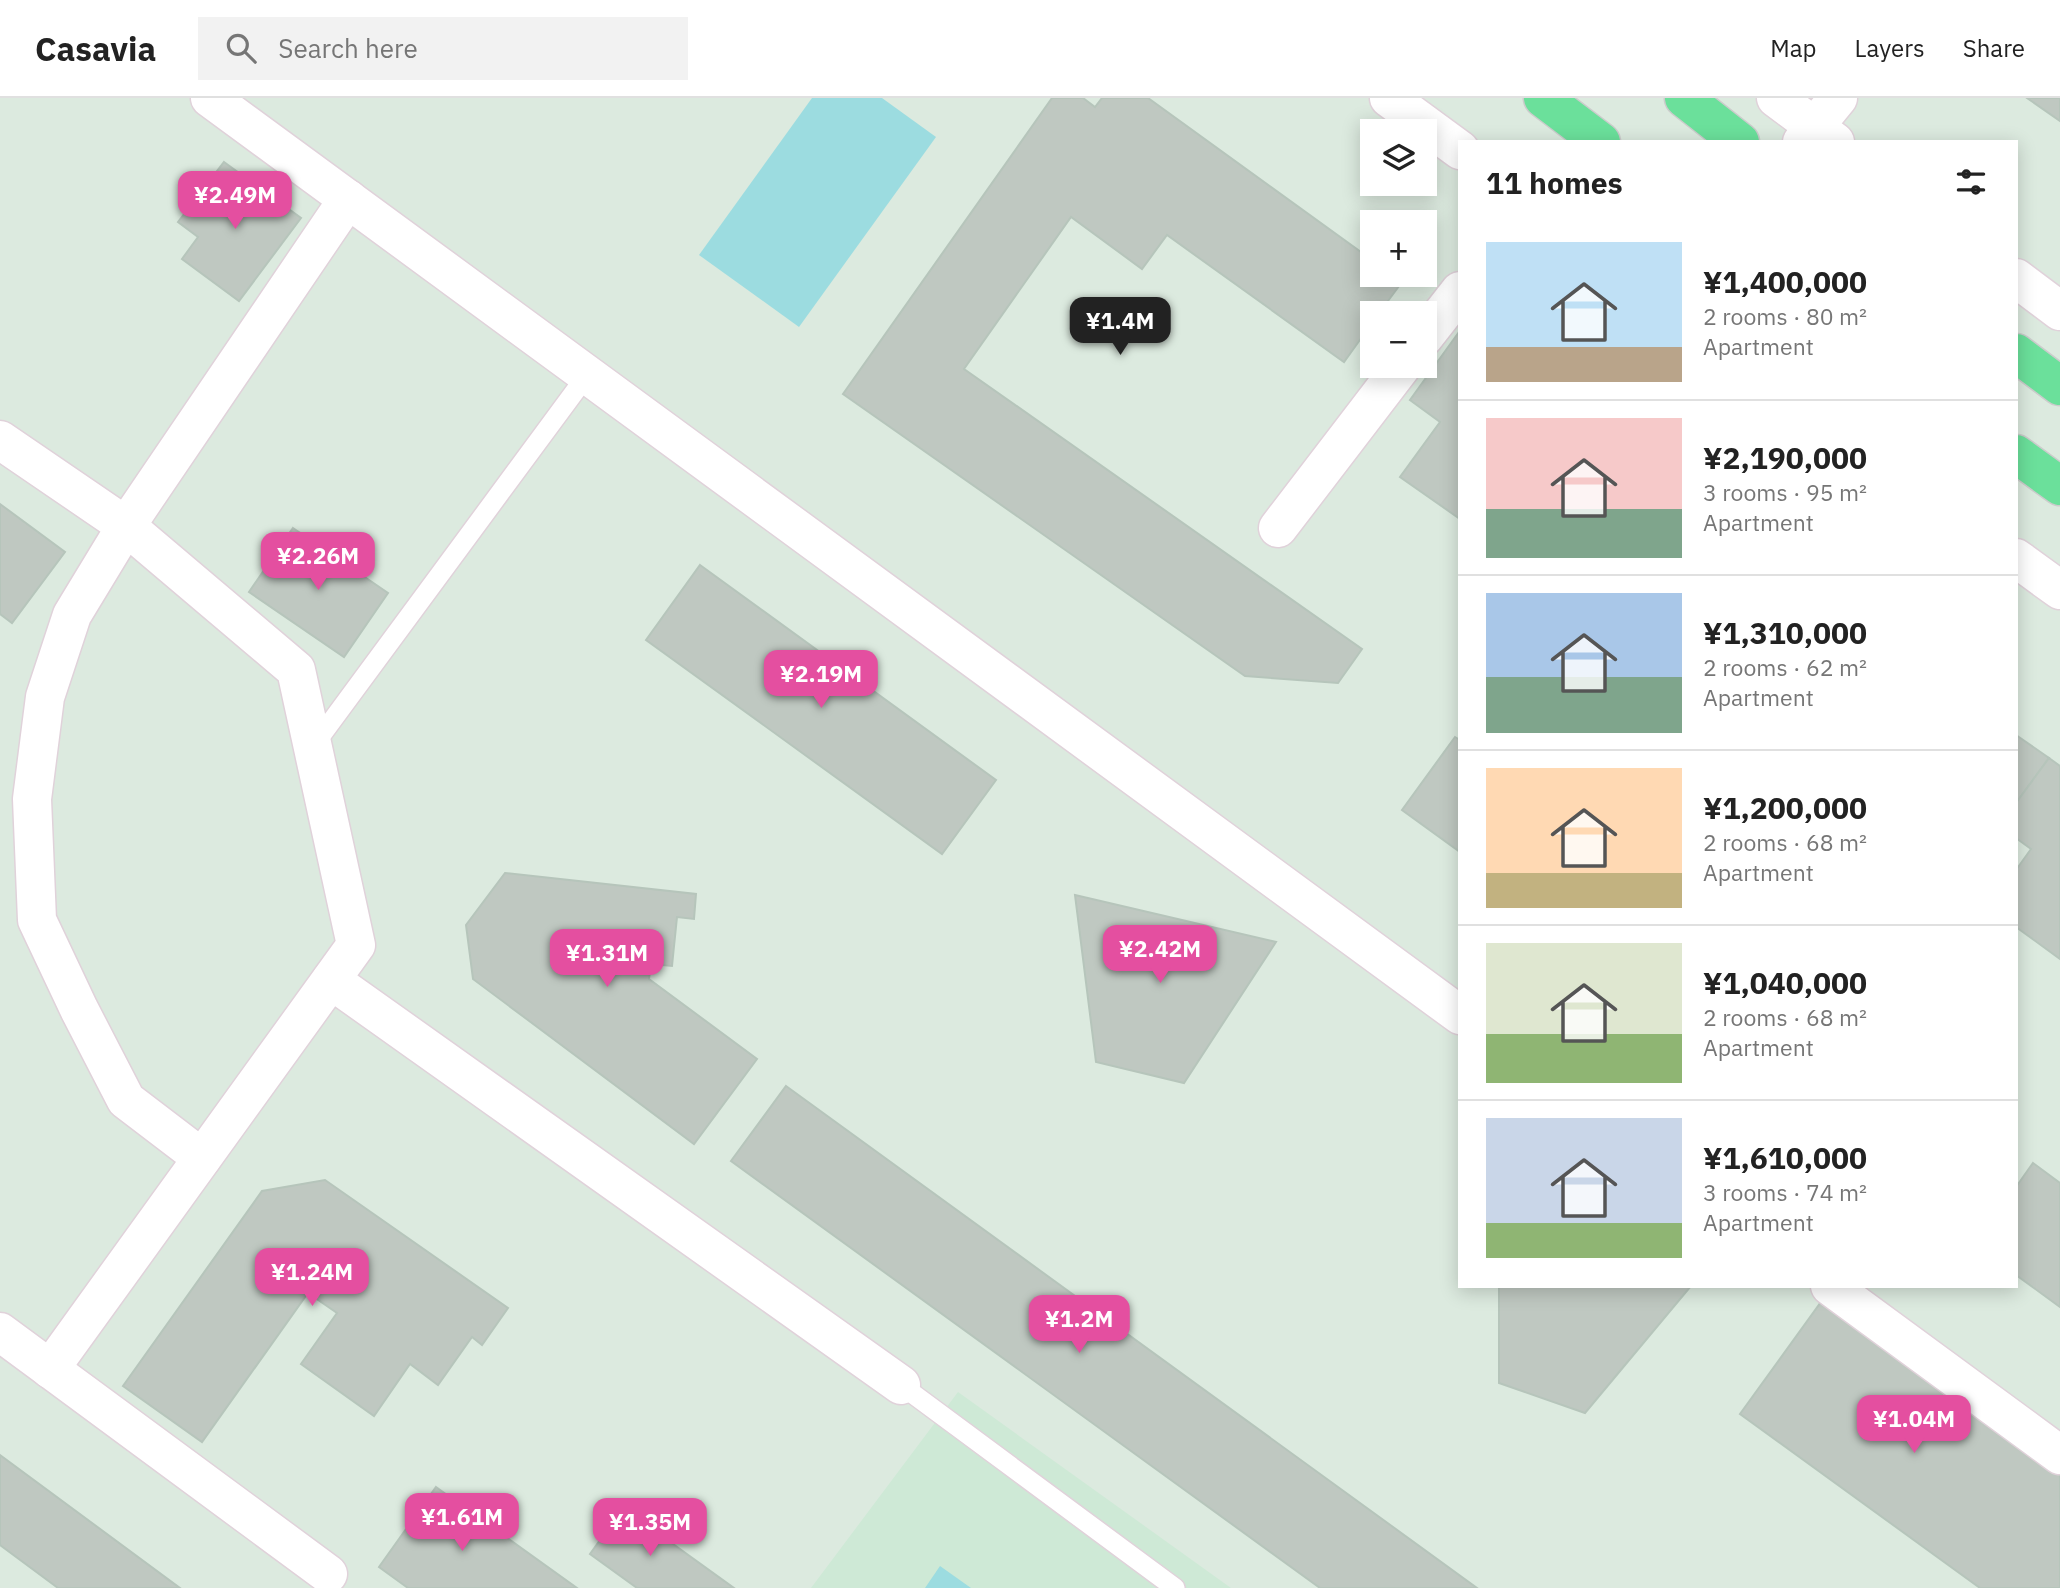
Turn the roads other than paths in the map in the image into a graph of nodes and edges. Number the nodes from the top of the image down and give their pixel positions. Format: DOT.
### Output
graph roads {
  1 [pos="210,98"];
  2 [pos="1389,98"];
  3 [pos="1543,98"];
  4 [pos="1685,98"];
  5 [pos="1776,98"];
  6 [pos="1822,127"];
  7 [pos="1598,140"];
  8 [pos="1738,140"];
  9 [pos="1458,149"];
  10 [pos="348,199"];
  11 [pos="2018,280"];
  12 [pos="1458,294"];
  13 [pos="2060,311"];
  14 [pos="1437,320"];
  15 [pos="2018,354"];
  16 [pos="587,375"];
  17 [pos="1393,378"];
  18 [pos="2060,386"];
  19 [pos="0,440"];
  20 [pos="2018,455"];
  21 [pos="2060,486"];
  22 [pos="126,526"];
  23 [pos="1278,528"];
  24 [pos="2018,559"];
  25 [pos="2060,590"];
  26 [pos="313,746"];
  27 [pos="331,980"];
  28 [pos="1458,1014"];
  29 [pos="202,1158"];
  30 [pos="1833,1288"];
  31 [pos="0,1332"];
  32 [pos="50,1369"];
  33 [pos="901,1385"];
  34 [pos="2060,1455"];
  35 [pos="328,1574"];
  36 [pos="1175,1588"];
  1 -- 10 [label="street"];
  2 -- 9 [label="street"];
  3 -- 7 [label="main road"];
  4 -- 8 [label="main road"];
  5 -- 6 [label="street"];
  10 -- 16 [label="street"];
  10 -- 22 [label="street"];
  11 -- 13 [label="street"];
  12 -- 14 [label="street"];
  15 -- 18 [label="main road"];
  16 -- 26 [label="lane"];
  16 -- 28 [label="street"];
  17 -- 23 [label="street"];
  19 -- 22 [label="street"];
  20 -- 21 [label="main road"];
  22 -- 26 [label="street"];
  22 -- 29 [label="street"];
  24 -- 25 [label="street"];
  26 -- 27 [label="street"];
  27 -- 29 [label="street"];
  27 -- 33 [label="street"];
  29 -- 32 [label="street"];
  30 -- 34 [label="street"];
  31 -- 32 [label="street"];
  32 -- 35 [label="street"];
  33 -- 36 [label="lane"];
}
